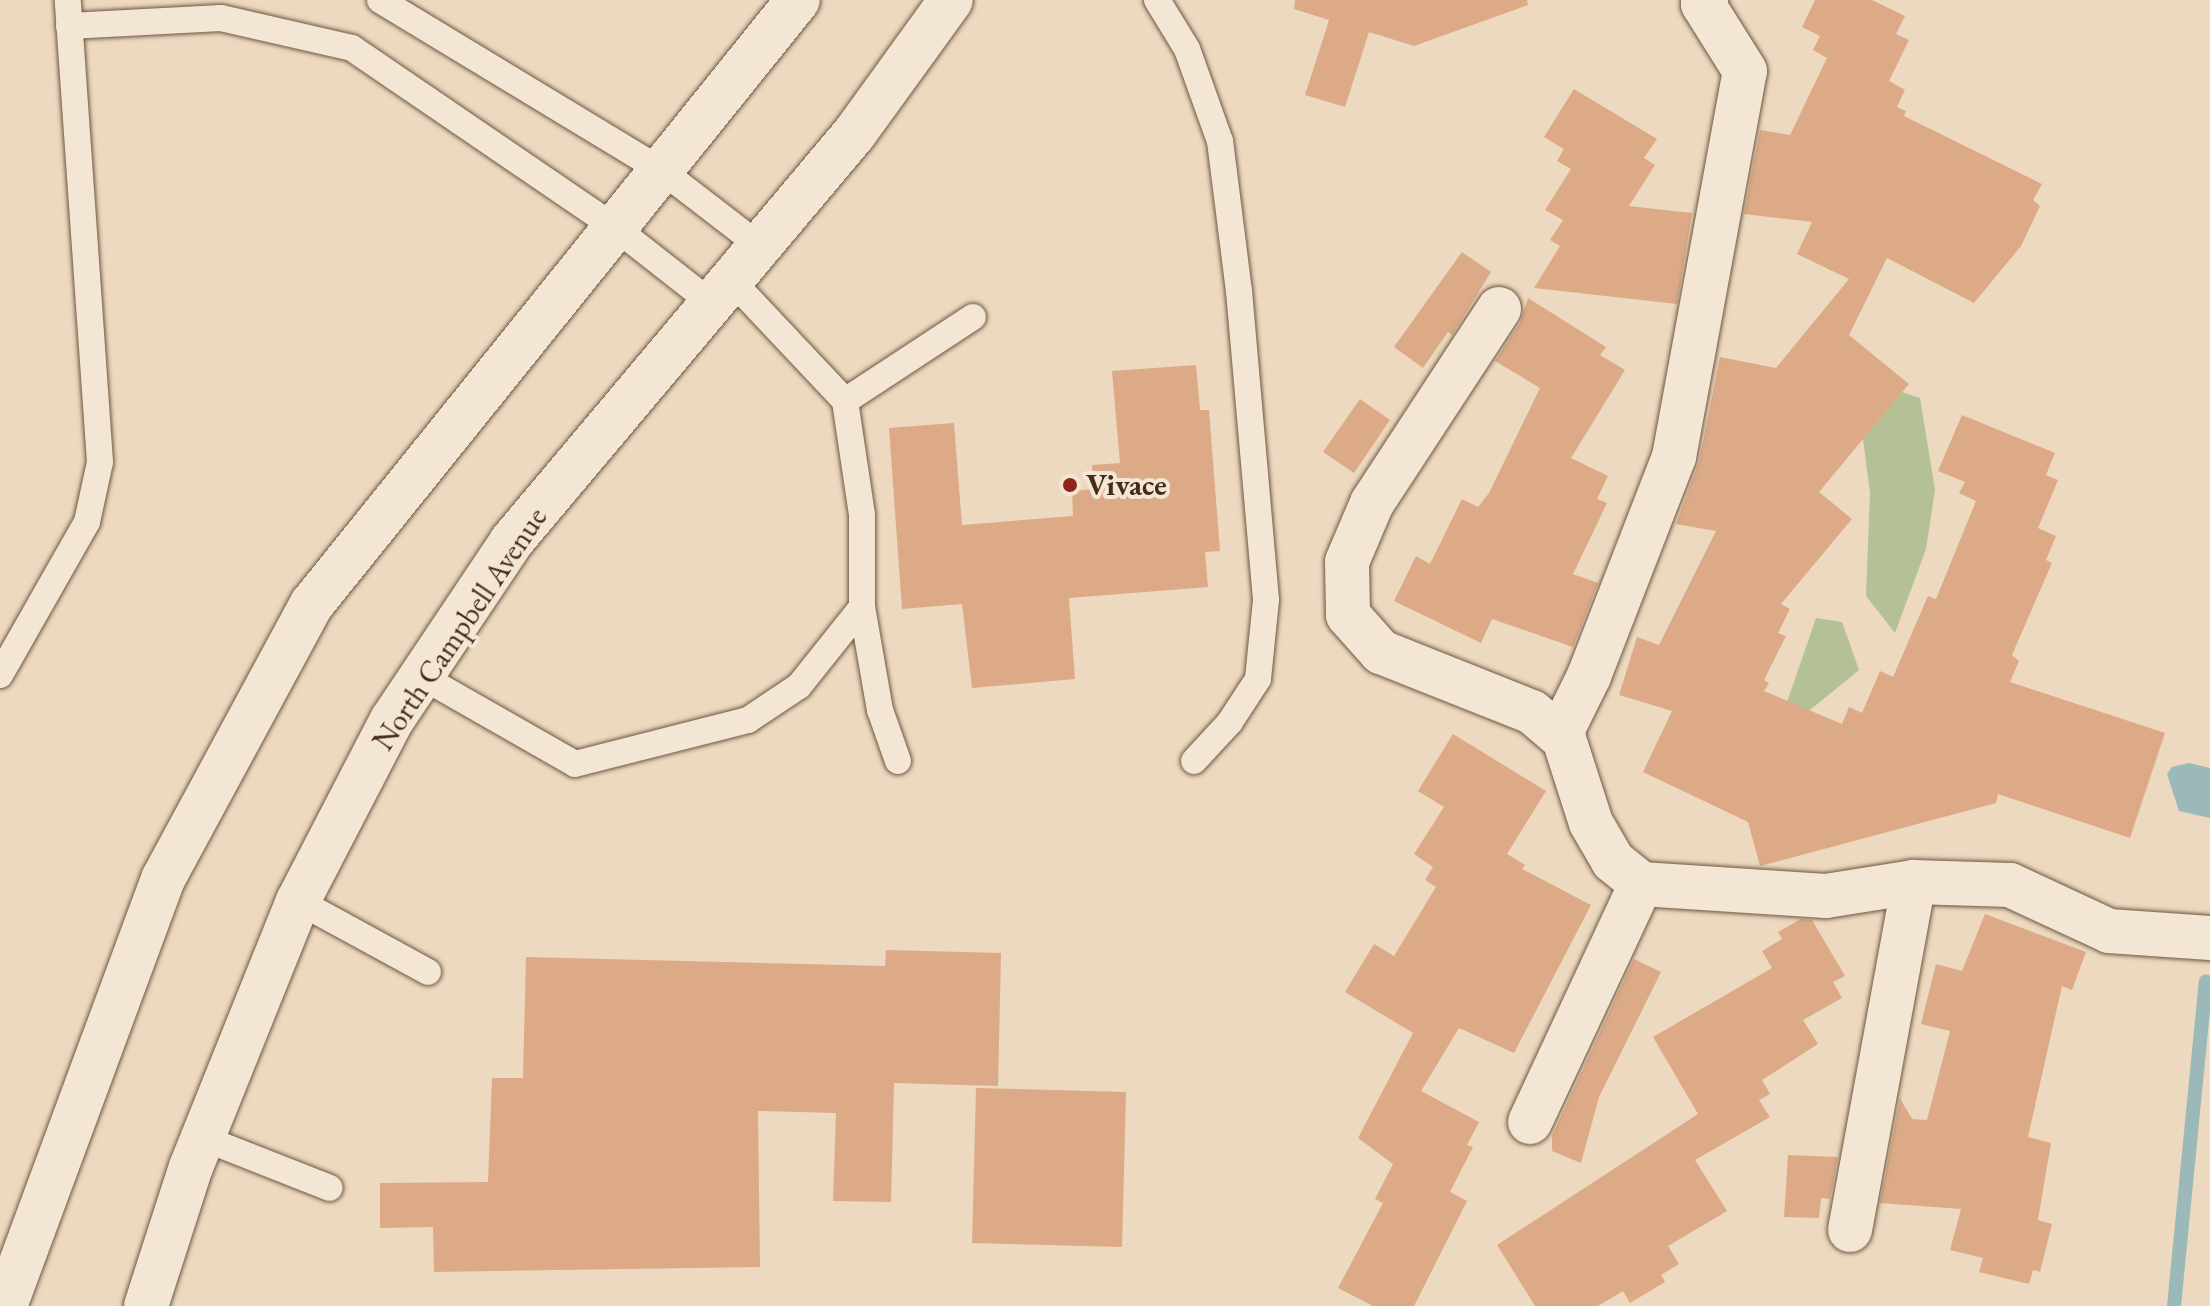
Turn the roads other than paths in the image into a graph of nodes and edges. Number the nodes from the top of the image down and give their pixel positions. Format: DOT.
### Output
graph roads {
  1 [pos="380,0"];
  2 [pos="798,0"];
  3 [pos="951,0"];
  4 [pos="1157,0"];
  5 [pos="1706,0"];
  6 [pos="68,13"];
  7 [pos="661,170"];
  8 [pos="617,229"];
  9 [pos="761,247"];
  10 [pos="723,294"];
  11 [pos="1499,309"];
  12 [pos="973,317"];
  13 [pos="845,401"];
  14 [pos="862,607"];
  15 [pos="0,675"];
  16 [pos="421,676"];
  17 [pos="1560,735"];
  18 [pos="898,761"];
  19 [pos="1194,761"];
  20 [pos="1914,882"];
  21 [pos="1641,884"];
  22 [pos="298,901"];
  23 [pos="2210,938"];
  24 [pos="428,972"];
  25 [pos="1530,1122"];
  26 [pos="203,1138"];
  27 [pos="330,1188"];
  28 [pos="1850,1230"];
  29 [pos="5,1306"];
  30 [pos="146,1306"];
  1 -- 7 [label="lane"];
  2 -- 7 [label="street"];
  3 -- 9 [label="street, North Campbell Avenue"];
  4 -- 19 [label="lane"];
  5 -- 17 [label="street"];
  6 -- 8 [label="lane"];
  6 -- 15 [label="lane"];
  7 -- 8 [label="street"];
  7 -- 9 [label="lane"];
  8 -- 10 [label="lane"];
  8 -- 29 [label="street"];
  9 -- 10 [label="street, North Campbell Avenue"];
  10 -- 13 [label="lane"];
  10 -- 16 [label="street, North Campbell Avenue"];
  11 -- 17 [label="street"];
  12 -- 13 [label="lane"];
  13 -- 14 [label="lane"];
  14 -- 16 [label="lane"];
  14 -- 18 [label="lane"];
  16 -- 22 [label="street, North Campbell Avenue"];
  17 -- 21 [label="street"];
  20 -- 21 [label="street"];
  20 -- 23 [label="street"];
  20 -- 28 [label="street"];
  21 -- 25 [label="street"];
  22 -- 24 [label="lane"];
  22 -- 26 [label="street, North Campbell Avenue"];
  26 -- 27 [label="lane"];
  26 -- 30 [label="street, North Campbell Avenue"];
}
